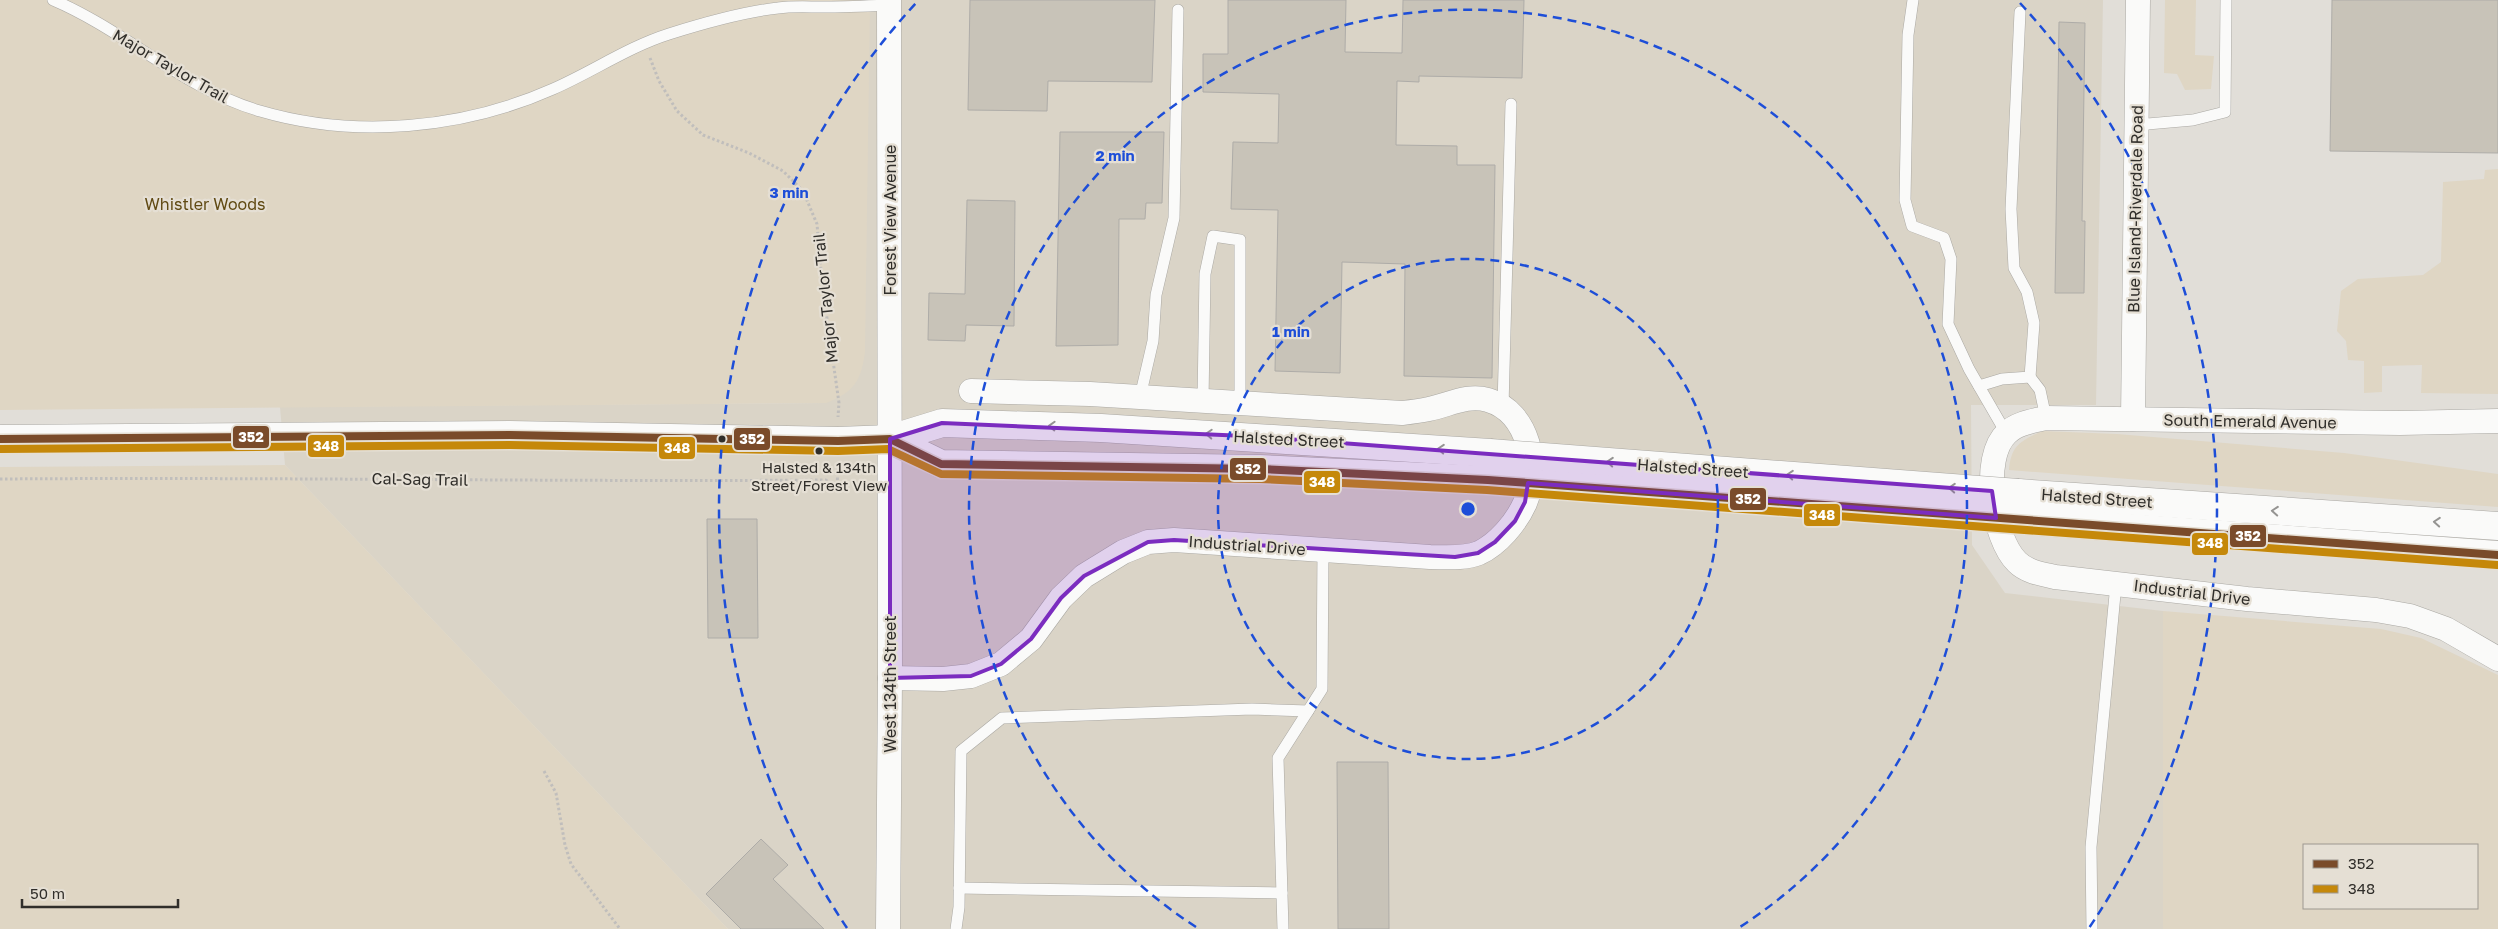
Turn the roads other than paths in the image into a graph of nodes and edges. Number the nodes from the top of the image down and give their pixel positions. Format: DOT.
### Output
graph roads {
  1 [pos="52,0"];
  2 [pos="1913,0"];
  3 [pos="2138,0"];
  4 [pos="2226,0"];
  5 [pos="889,3"];
  6 [pos="1178,10"];
  7 [pos="2020,12"];
  8 [pos="1511,104"];
  9 [pos="2136,126"];
  10 [pos="2030,377"];
  11 [pos="1979,386"];
  12 [pos="971,391"];
  13 [pos="1140,397"];
  14 [pos="1203,401"];
  15 [pos="1240,404"];
  16 [pos="1503,407"];
  17 [pos="2046,418"];
  18 [pos="2133,419"];
  19 [pos="2498,421"];
  20 [pos="2006,433"];
  21 [pos="0,439"];
  22 [pos="890,439"];
  23 [pos="2498,526"];
  24 [pos="1323,550"];
  25 [pos="2498,555"];
  26 [pos="2116,584"];
  27 [pos="2498,658"];
  28 [pos="890,678"];
  29 [pos="1308,711"];
  30 [pos="959,888"];
  31 [pos="1282,893"];
  32 [pos="888,929"];
  33 [pos="956,929"];
  34 [pos="1283,929"];
  35 [pos="2092,929"];
  1 -- 5 [label="lane, Major Taylor Trail"];
  2 -- 11 [label="lane"];
  3 -- 9 [label="street, Blue Island-Riverdale Road"];
  4 -- 9 [label="lane"];
  5 -- 22 [label="street, Forest View Avenue"];
  6 -- 13 [label="lane"];
  7 -- 10 [label="lane"];
  8 -- 16 [label="lane"];
  9 -- 18 [label="street, Blue Island-Riverdale Road"];
  10 -- 11 [label="lane"];
  10 -- 17 [label="lane"];
  11 -- 20 [label="lane"];
  12 -- 13 [label="street"];
  13 -- 14 [label="street"];
  14 -- 15 [label="street"];
  14 -- 15 [label="lane"];
  15 -- 16 [label="street"];
  16 -- 24 [label="street, Industrial Drive"];
  17 -- 18 [label="street, South Emerald Avenue"];
  17 -- 20 [label="street, South Emerald Avenue"];
  18 -- 19 [label="street, South Emerald Avenue"];
  20 -- 26 [label="street, Industrial Drive"];
  21 -- 22 [label="main road, Halsted Street"];
  23 -- 22 [label="main road, Halsted Street, one-way, bridge"];
  22 -- 25 [label="main road, Halsted Street, bridge"];
  22 -- 28 [label="street, West 134th Street"];
  24 -- 28 [label="street, Industrial Drive"];
  24 -- 29 [label="lane"];
  26 -- 27 [label="street, Industrial Drive"];
  26 -- 35 [label="lane"];
  28 -- 32 [label="street, West 134th Street"];
  29 -- 30 [label="lane"];
  29 -- 31 [label="lane"];
  30 -- 31 [label="lane"];
  30 -- 33 [label="lane"];
  31 -- 34 [label="lane"];
}
